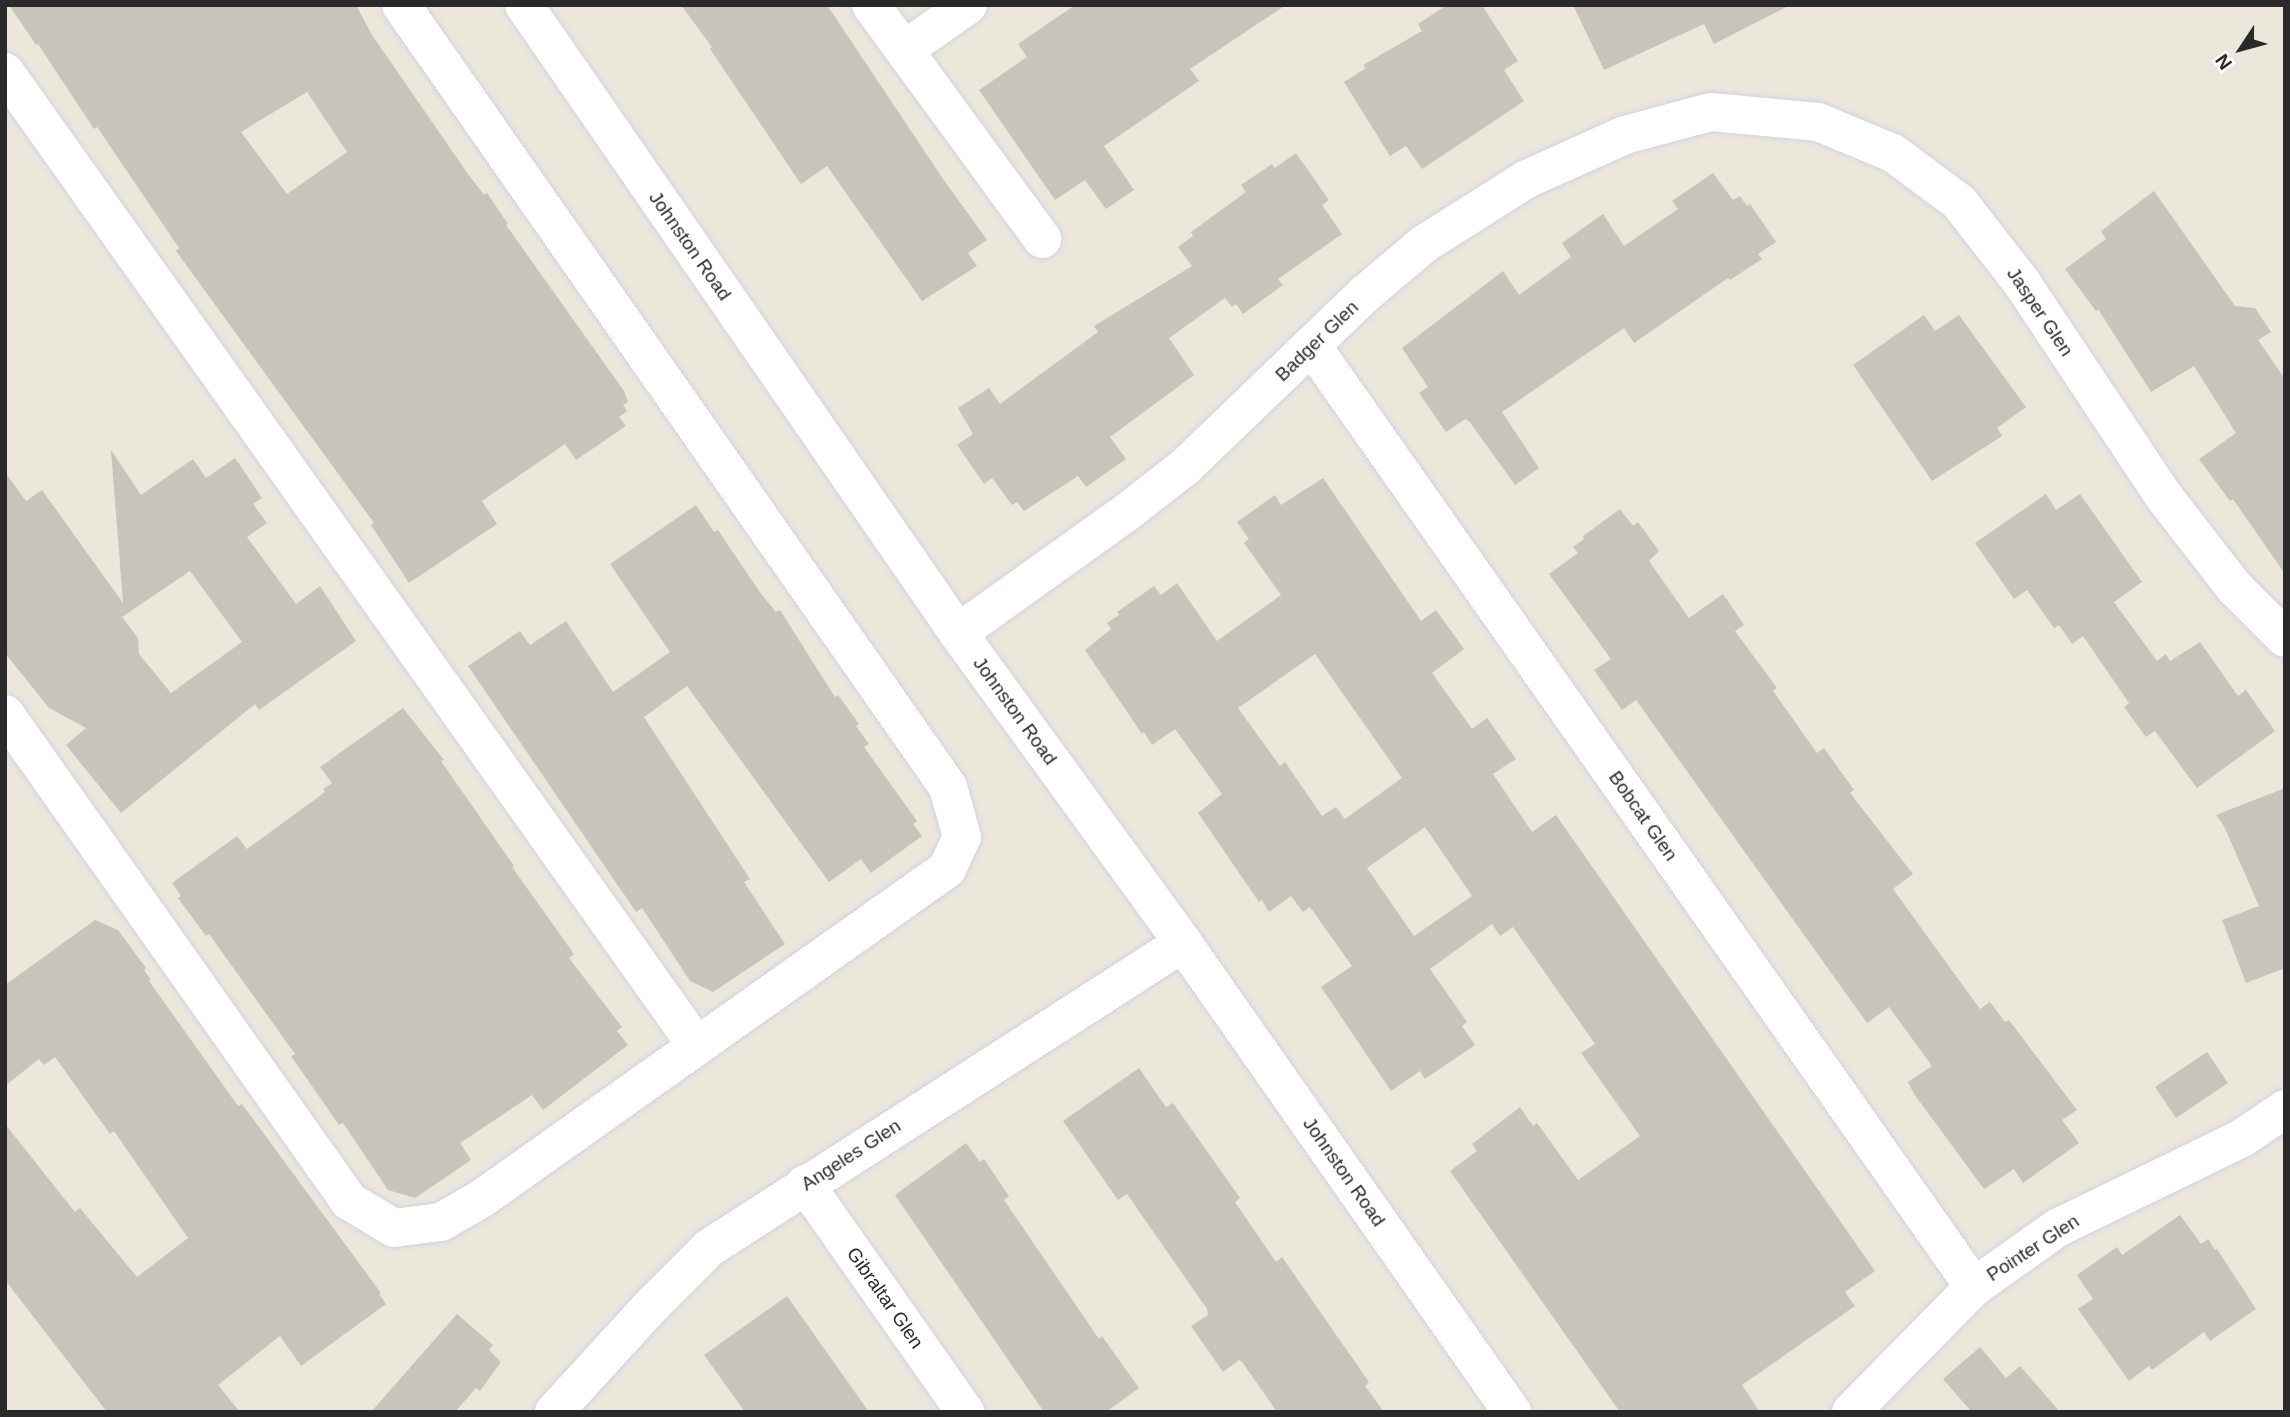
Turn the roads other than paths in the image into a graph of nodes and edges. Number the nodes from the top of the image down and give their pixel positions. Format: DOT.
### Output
graph roads {
  1 [pos="401,5"];
  2 [pos="524,5"];
  3 [pos="872,5"];
  4 [pos="968,5"];
  5 [pos="904,50"];
  6 [pos="5,72"];
  7 [pos="1711,112"];
  8 [pos="1042,239"];
  9 [pos="1312,346"];
  10 [pos="958,633"];
  11 [pos="2285,638"];
  12 [pos="5,713"];
  13 [pos="1183,943"];
  14 [pos="697,1046"];
  15 [pos="2285,1109"];
  16 [pos="805,1184"];
  17 [pos="1974,1287"];
  18 [pos="554,1412"];
  19 [pos="965,1412"];
  20 [pos="1512,1412"];
  21 [pos="1851,1412"];
  1 -- 14 [label="street"];
  2 -- 10 [label="street, Johnston Road"];
  3 -- 5 [label="street"];
  4 -- 5 [label="street"];
  5 -- 8 [label="street"];
  6 -- 14 [label="street"];
  7 -- 9 [label="street, Badger Glen"];
  7 -- 11 [label="street, Jasper Glen"];
  9 -- 10 [label="street, Badger Glen"];
  9 -- 17 [label="street, Bobcat Glen"];
  10 -- 13 [label="street, Johnston Road"];
  12 -- 14 [label="street"];
  13 -- 16 [label="street, Angeles Glen"];
  13 -- 20 [label="street, Johnston Road"];
  15 -- 17 [label="street, Pointer Glen"];
  16 -- 18 [label="street, Angeles Glen"];
  16 -- 19 [label="street, Gibraltar Glen"];
  17 -- 21 [label="street, Pointer Glen"];
}
